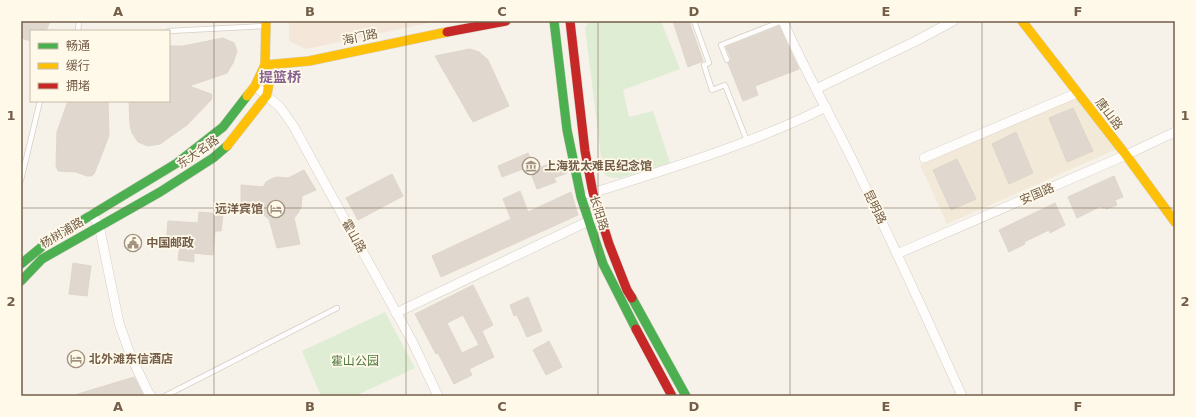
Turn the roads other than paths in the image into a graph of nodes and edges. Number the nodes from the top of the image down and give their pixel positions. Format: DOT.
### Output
graph roads {
  1 [pos="506,21"];
  2 [pos="554,21"];
  3 [pos="570,21"];
  4 [pos="694,21"];
  5 [pos="783,21"];
  6 [pos="952,21"];
  7 [pos="1022,21"];
  8 [pos="266,24"];
  9 [pos="170,32"];
  10 [pos="727,60"];
  11 [pos="265,65"];
  12 [pos="255,86"];
  13 [pos="816,89"];
  14 [pos="1078,93"];
  15 [pos="267,95"];
  16 [pos="40,102"];
  17 [pos="826,107"];
  18 [pos="1175,132"];
  19 [pos="746,141"];
  20 [pos="1126,155"];
  21 [pos="924,158"];
  22 [pos="21,180"];
  23 [pos="593,193"];
  24 [pos="581,197"];
  25 [pos="91,214"];
  26 [pos="600,216"];
  27 [pos="589,220"];
  28 [pos="1175,222"];
  29 [pos="99,225"];
  30 [pos="898,254"];
  31 [pos="21,264"];
  32 [pos="21,281"];
  33 [pos="337,308"];
  34 [pos="396,313"];
  35 [pos="151,396"];
  36 [pos="165,396"];
  37 [pos="438,396"];
  38 [pos="672,396"];
  39 [pos="686,396"];
  40 [pos="962,396"];
  1 -- 11 [label="main road, 海门路"];
  2 -- 24 [label="main road, 长阳路"];
  3 -- 23 [label="main road, 长阳路"];
  4 -- 19 [label="lane"];
  5 -- 10 [label="lane"];
  5 -- 13 [label="street, 昆明路"];
  6 -- 13 [label="street"];
  7 -- 14 [label="main road, 唐山路"];
  8 -- 9 [label="lane"];
  8 -- 11 [label="main road, 东大名路"];
  11 -- 12 [label="main road, 东大名路"];
  11 -- 15 [label="main road, 东大名路"];
  12 -- 15 [label="street, 霍山路"];
  12 -- 25 [label="main road, 东大名路"];
  13 -- 17 [label="street, 昆明路"];
  14 -- 20 [label="main road, 唐山路"];
  14 -- 21 [label="street"];
  15 -- 29 [label="main road, 东大名路"];
  15 -- 34 [label="street, 霍山路"];
  16 -- 22 [label="lane"];
  17 -- 19 [label="street"];
  17 -- 30 [label="street, 昆明路"];
  18 -- 20 [label="street, 安国路"];
  19 -- 23 [label="street"];
  20 -- 28 [label="main road, 唐山路"];
  20 -- 30 [label="street, 安国路"];
  23 -- 24 [label="street"];
  23 -- 26 [label="main road, 长阳路"];
  24 -- 27 [label="main road, 长阳路"];
  25 -- 29 [label="street"];
  25 -- 31 [label="main road, 杨树浦路"];
  26 -- 27 [label="street"];
  26 -- 39 [label="main road, 长阳路"];
  27 -- 34 [label="street"];
  27 -- 38 [label="main road, 长阳路"];
  29 -- 32 [label="main road, 杨树浦路"];
  29 -- 35 [label="street"];
  30 -- 40 [label="street, 昆明路"];
  33 -- 36 [label="lane"];
  34 -- 37 [label="street, 霍山路"];
}
